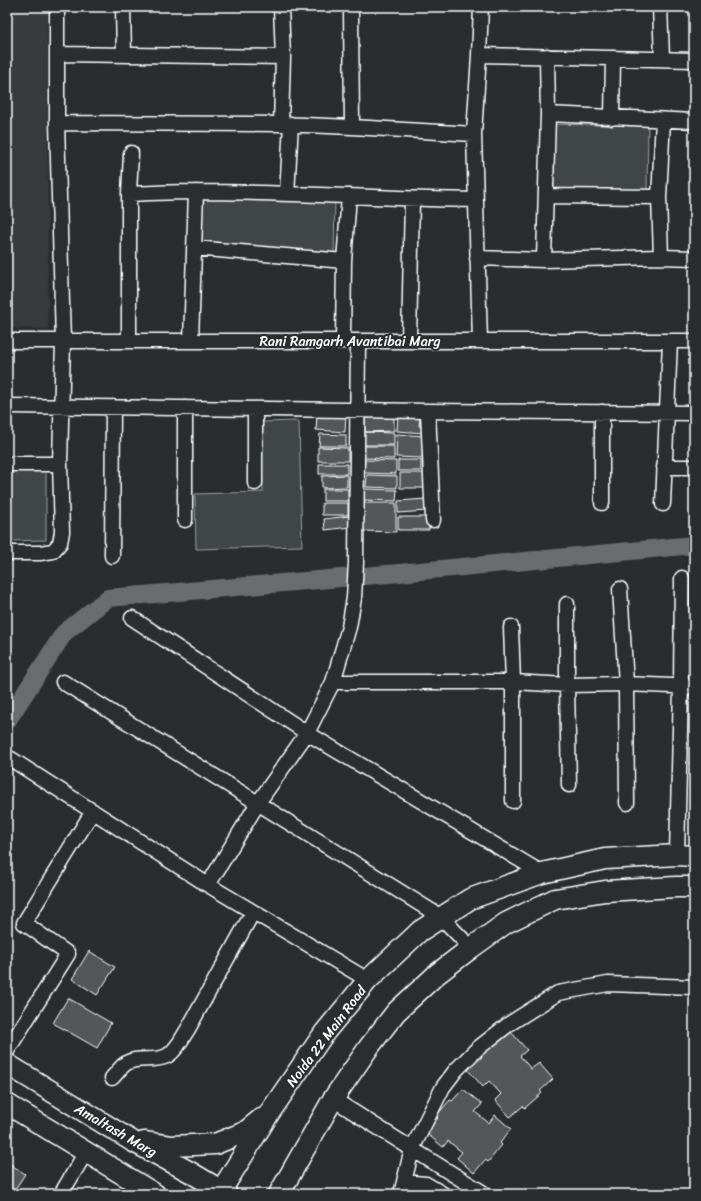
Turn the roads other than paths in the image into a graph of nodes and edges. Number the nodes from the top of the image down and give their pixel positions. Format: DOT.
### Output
graph roads {
  1 [pos="57,7"];
  2 [pos="123,7"];
  3 [pos="281,7"];
  4 [pos="351,7"];
  5 [pos="481,7"];
  6 [pos="660,7"];
  7 [pos="57,54"];
  8 [pos="124,55"];
  9 [pos="479,55"];
  10 [pos="547,56"];
  11 [pos="283,57"];
  12 [pos="614,58"];
  13 [pos="662,58"];
  14 [pos="694,60"];
  15 [pos="548,114"];
  16 [pos="612,118"];
  17 [pos="663,120"];
  18 [pos="694,122"];
  19 [pos="57,123"];
  20 [pos="286,124"];
  21 [pos="352,127"];
  22 [pos="474,134"];
  23 [pos="131,153"];
  24 [pos="196,192"];
  25 [pos="129,194"];
  26 [pos="287,194"];
  27 [pos="349,196"];
  28 [pos="546,196"];
  29 [pos="659,197"];
  30 [pos="412,199"];
  31 [pos="476,200"];
  32 [pos="194,248"];
  33 [pos="662,257"];
  34 [pos="477,258"];
  35 [pos="694,258"];
  36 [pos="544,260"];
  37 [pos="344,261"];
  38 [pos="7,341"];
  39 [pos="63,341"];
  40 [pos="129,341"];
  41 [pos="191,341"];
  42 [pos="343,341"];
  43 [pos="358,341"];
  44 [pos="409,341"];
  45 [pos="480,341"];
  46 [pos="694,341"];
  47 [pos="670,342"];
  48 [pos="7,406"];
  49 [pos="61,406"];
  50 [pos="113,407"];
  51 [pos="185,408"];
  52 [pos="255,409"];
  53 [pos="358,410"];
  54 [pos="428,411"];
  55 [pos="602,412"];
  56 [pos="668,413"];
  57 [pos="694,413"];
  58 [pos="7,464"];
  59 [pos="60,464"];
  60 [pos="664,467"];
  61 [pos="694,467"];
  62 [pos="255,483"];
  63 [pos="602,502"];
  64 [pos="663,504"];
  65 [pos="186,520"];
  66 [pos="433,520"];
  67 [pos="7,553"];
  68 [pos="112,556"];
  69 [pos="682,578"];
  70 [pos="620,589"];
  71 [pos="567,604"];
  72 [pos="132,618"];
  73 [pos="511,627"];
  74 [pos="63,682"];
  75 [pos="333,682"];
  76 [pos="513,682"];
  77 [pos="626,684"];
  78 [pos="567,685"];
  79 [pos="688,687"];
  80 [pos="307,733"];
  81 [pos="11,759"];
  82 [pos="569,785"];
  83 [pos="513,801"];
  84 [pos="258,803"];
  85 [pos="627,803"];
  86 [pos="93,811"];
  87 [pos="686,856"];
  88 [pos="542,873"];
  89 [pos="208,885"];
  90 [pos="694,887"];
  91 [pos="253,912"];
  92 [pos="441,917"];
  93 [pos="471,948"];
  94 [pos="368,980"];
  95 [pos="694,987"];
  96 [pos="7,1051"];
  97 [pos="7,1064"];
  98 [pos="112,1078"];
  99 [pos="333,1099"];
  100 [pos="7,1104"];
  101 [pos="270,1112"];
  102 [pos="132,1141"];
  103 [pos="412,1149"];
  104 [pos="86,1152"];
  105 [pos="149,1192"];
  106 [pos="401,1192"];
  107 [pos="222,1193"];
  108 [pos="61,1194"];
  109 [pos="279,1194"];
  110 [pos="442,1194"];
  111 [pos="485,1194"];
  1 -- 7 [label="street"];
  2 -- 8 [label="street"];
  3 -- 11 [label="street"];
  4 -- 21 [label="street"];
  5 -- 9 [label="street"];
  6 -- 13 [label="street"];
  7 -- 8 [label="street"];
  7 -- 19 [label="street"];
  8 -- 11 [label="street"];
  9 -- 10 [label="street"];
  9 -- 22 [label="street"];
  10 -- 12 [label="street"];
  10 -- 15 [label="street"];
  11 -- 20 [label="street"];
  12 -- 13 [label="street"];
  12 -- 16 [label="street"];
  13 -- 14 [label="street"];
  15 -- 16 [label="street"];
  15 -- 28 [label="street"];
  16 -- 17 [label="street"];
  17 -- 18 [label="street"];
  17 -- 29 [label="street"];
  19 -- 20 [label="street"];
  19 -- 39 [label="street"];
  20 -- 21 [label="street"];
  20 -- 26 [label="street"];
  21 -- 22 [label="street"];
  22 -- 31 [label="street"];
  23 -- 25 [label="street"];
  24 -- 25 [label="street"];
  24 -- 26 [label="street"];
  24 -- 32 [label="street"];
  25 -- 40 [label="street"];
  26 -- 27 [label="street"];
  27 -- 30 [label="street"];
  27 -- 37 [label="street"];
  28 -- 29 [label="street"];
  28 -- 36 [label="street"];
  29 -- 33 [label="street"];
  30 -- 31 [label="street"];
  30 -- 44 [label="street"];
  31 -- 34 [label="street"];
  32 -- 37 [label="street"];
  32 -- 41 [label="street"];
  33 -- 35 [label="street"];
  33 -- 36 [label="street"];
  34 -- 36 [label="street"];
  34 -- 45 [label="street"];
  37 -- 42 [label="street"];
  38 -- 39 [label="street, Rani Ramgarh Avantibai Marg"];
  39 -- 40 [label="street, Rani Ramgarh Avantibai Marg"];
  39 -- 49 [label="street"];
  40 -- 41 [label="street, Rani Ramgarh Avantibai Marg"];
  41 -- 42 [label="street, Rani Ramgarh Avantibai Marg"];
  42 -- 43 [label="street, Rani Ramgarh Avantibai Marg"];
  43 -- 44 [label="street, Rani Ramgarh Avantibai Marg"];
  43 -- 53 [label="street"];
  44 -- 45 [label="street, Rani Ramgarh Avantibai Marg"];
  45 -- 47 [label="street, Rani Ramgarh Avantibai Marg"];
  46 -- 47 [label="street, Rani Ramgarh Avantibai Marg"];
  47 -- 56 [label="street"];
  48 -- 49 [label="street"];
  49 -- 50 [label="street"];
  49 -- 59 [label="street"];
  50 -- 51 [label="street"];
  50 -- 68 [label="street"];
  51 -- 52 [label="street"];
  51 -- 65 [label="street"];
  52 -- 53 [label="street"];
  52 -- 62 [label="street"];
  53 -- 54 [label="street"];
  53 -- 75 [label="street"];
  54 -- 55 [label="street"];
  54 -- 66 [label="street"];
  55 -- 56 [label="street"];
  55 -- 63 [label="street"];
  56 -- 57 [label="street"];
  56 -- 60 [label="street"];
  58 -- 59 [label="street"];
  59 -- 67 [label="street"];
  60 -- 61 [label="street"];
  60 -- 64 [label="street"];
  69 -- 79 [label="street"];
  70 -- 77 [label="street"];
  71 -- 78 [label="street"];
  72 -- 80 [label="street"];
  73 -- 76 [label="street"];
  74 -- 84 [label="street"];
  75 -- 76 [label="street"];
  75 -- 80 [label="street"];
  76 -- 78 [label="street"];
  76 -- 83 [label="street"];
  77 -- 78 [label="street"];
  77 -- 79 [label="street"];
  77 -- 85 [label="street"];
  78 -- 82 [label="street"];
  79 -- 87 [label="street"];
  80 -- 84 [label="street"];
  80 -- 88 [label="street"];
  81 -- 86 [label="street"];
  84 -- 89 [label="street"];
  84 -- 92 [label="street"];
  86 -- 89 [label="street"];
  86 -- 96 [label="street"];
  87 -- 88 [label="street, Noida 22 Main Road"];
  88 -- 92 [label="street, Noida 22 Main Road"];
  89 -- 91 [label="street"];
  90 -- 93 [label="street"];
  91 -- 94 [label="street"];
  91 -- 98 [label="street"];
  92 -- 93 [label="street"];
  92 -- 94 [label="street, Noida 22 Main Road"];
  93 -- 99 [label="street"];
  94 -- 101 [label="street, Noida 22 Main Road"];
  95 -- 103 [label="street"];
  97 -- 102 [label="street, Amaltash Marg"];
  99 -- 103 [label="street"];
  99 -- 109 [label="street"];
  100 -- 104 [label="street"];
  101 -- 102 [label="street"];
  101 -- 107 [label="street, Noida 22 Main Road"];
  102 -- 107 [label="street, Amaltash Marg"];
  103 -- 106 [label="street"];
  103 -- 111 [label="street"];
  104 -- 105 [label="street"];
  104 -- 108 [label="street"];
  106 -- 110 [label="street"];
}
